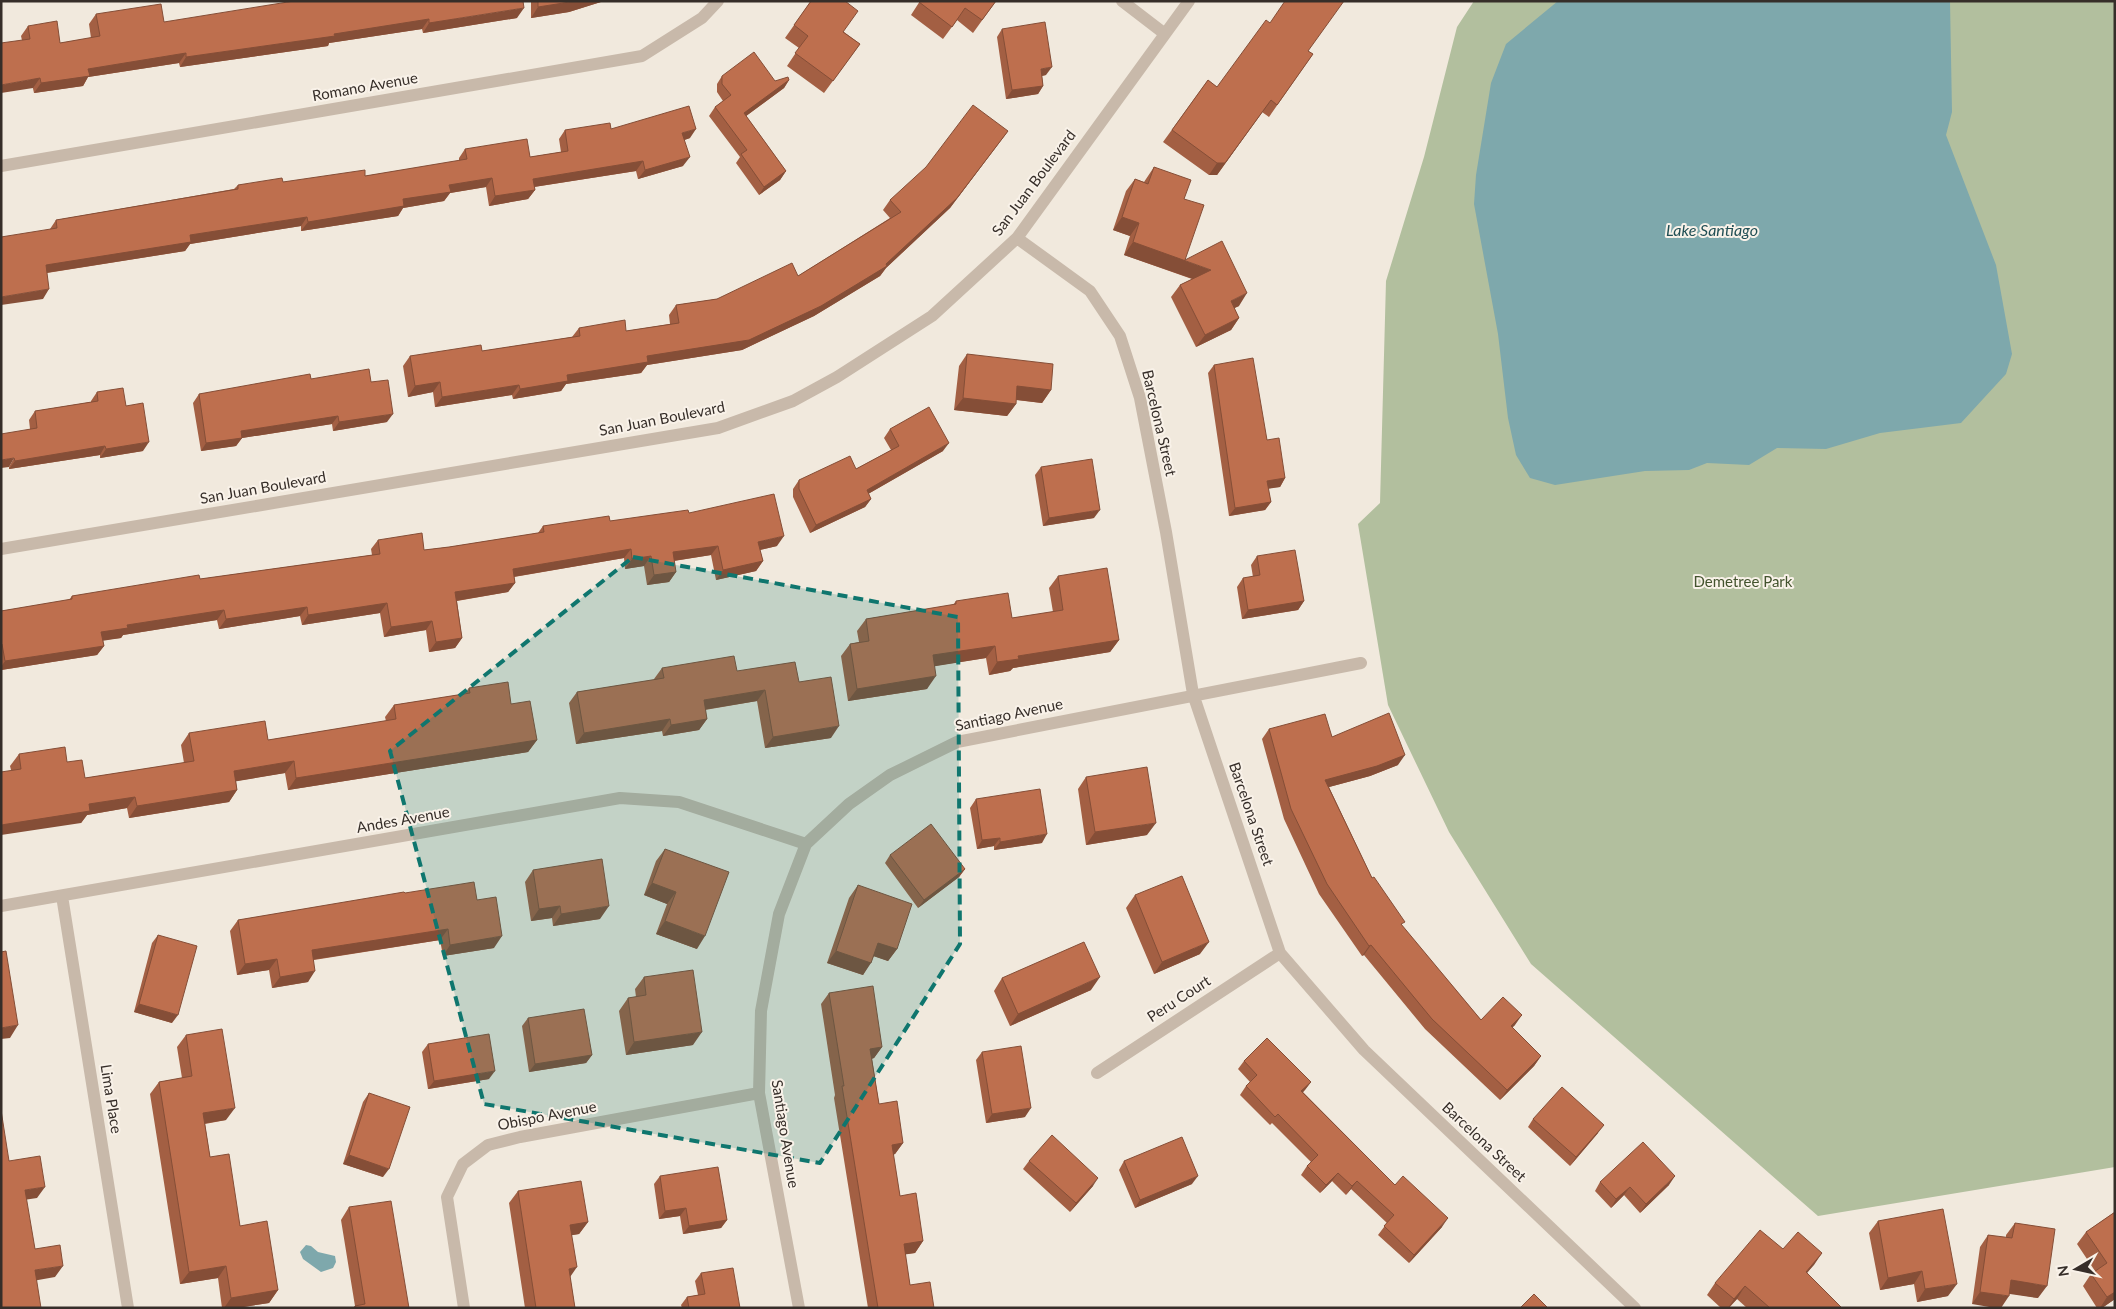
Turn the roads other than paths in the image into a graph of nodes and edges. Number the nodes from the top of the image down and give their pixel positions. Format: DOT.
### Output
graph roads {
  1 [pos="718,1"];
  2 [pos="1122,1"];
  3 [pos="1189,1"];
  4 [pos="1165,34"];
  5 [pos="1,166"];
  6 [pos="1017,238"];
  7 [pos="1,549"];
  8 [pos="1361,664"];
  9 [pos="1193,694"];
  10 [pos="806,844"];
  11 [pos="62,896"];
  12 [pos="1,906"];
  13 [pos="1280,952"];
  14 [pos="1097,1073"];
  15 [pos="760,1093"];
  16 [pos="128,1308"];
  17 [pos="464,1308"];
  18 [pos="799,1308"];
  19 [pos="1635,1308"];
  1 -- 5 [label="street, Romano Avenue"];
  2 -- 4 [label="street"];
  3 -- 4 [label="street, San Juan Boulevard"];
  4 -- 6 [label="street, San Juan Boulevard"];
  6 -- 7 [label="street, San Juan Boulevard"];
  6 -- 9 [label="street, Barcelona Street"];
  8 -- 9 [label="street, Santiago Avenue"];
  9 -- 10 [label="street, Santiago Avenue"];
  9 -- 13 [label="street, Barcelona Street"];
  10 -- 11 [label="street, Andes Avenue"];
  10 -- 15 [label="street, Santiago Avenue"];
  11 -- 12 [label="street, Andes Avenue"];
  11 -- 16 [label="street, Lima Place"];
  13 -- 14 [label="street, Peru Court"];
  13 -- 19 [label="street, Barcelona Street"];
  15 -- 17 [label="street, Obispo Avenue"];
  15 -- 18 [label="street, Santiago Avenue"];
}
